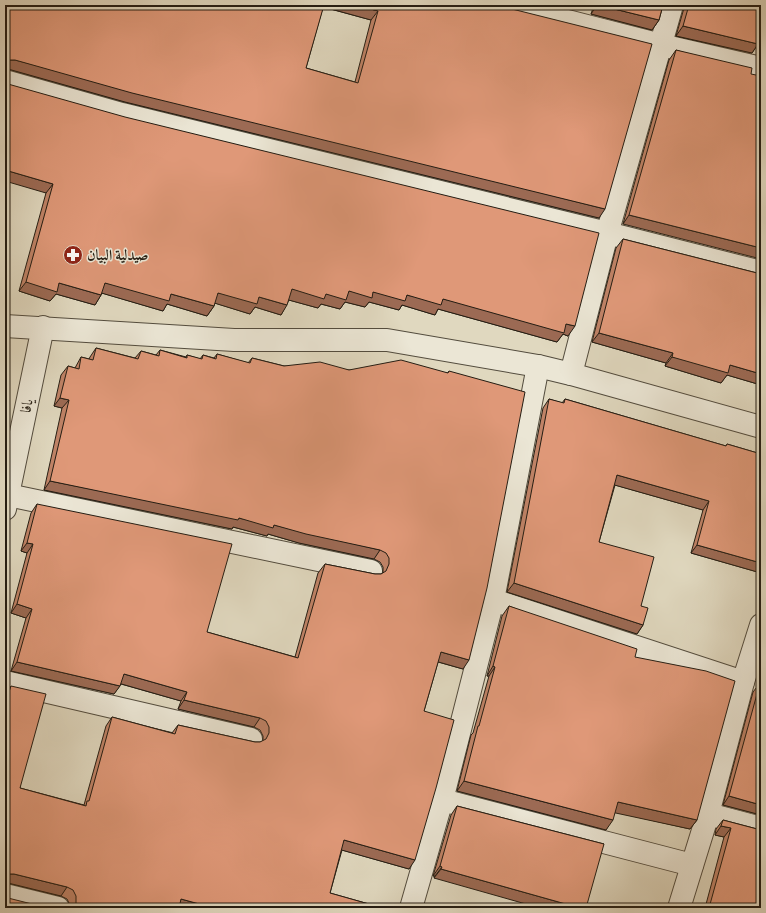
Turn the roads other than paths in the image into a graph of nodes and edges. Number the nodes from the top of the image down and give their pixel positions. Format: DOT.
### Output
graph roads {
  1 [pos="505,5"];
  2 [pos="672,5"];
  3 [pos="661,45"];
  4 [pos="761,68"];
  5 [pos="5,81"];
  6 [pos="607,233"];
  7 [pos="761,272"];
  8 [pos="5,326"];
  9 [pos="43,327"];
  10 [pos="538,366"];
  11 [pos="571,374"];
  12 [pos="761,427"];
  13 [pos="7,502"];
  14 [pos="371,571"];
  15 [pos="493,600"];
  16 [pos="761,625"];
  17 [pos="5,682"];
  18 [pos="743,682"];
  19 [pos="251,739"];
  20 [pos="442,800"];
  21 [pos="708,814"];
  22 [pos="761,828"];
  23 [pos="692,865"];
  24 [pos="5,895"];
  25 [pos="58,908"];
  26 [pos="412,908"];
  27 [pos="679,908"];
  1 -- 3 [label="street"];
  2 -- 3 [label="street"];
  3 -- 4 [label="street"];
  3 -- 6 [label="street"];
  5 -- 6 [label="street"];
  6 -- 7 [label="street"];
  6 -- 11 [label="street"];
  8 -- 9 [label="street"];
  9 -- 10 [label="street"];
  9 -- 13 [label="street, يافا"];
  10 -- 11 [label="street"];
  10 -- 15 [label="street"];
  11 -- 12 [label="street"];
  13 -- 14 [label="street"];
  15 -- 18 [label="street"];
  15 -- 20 [label="street"];
  16 -- 18 [label="street"];
  17 -- 19 [label="street"];
  18 -- 21 [label="street"];
  20 -- 23 [label="street"];
  20 -- 26 [label="street"];
  21 -- 22 [label="street"];
  21 -- 23 [label="street"];
  23 -- 27 [label="street"];
  24 -- 25 [label="street"];
}
